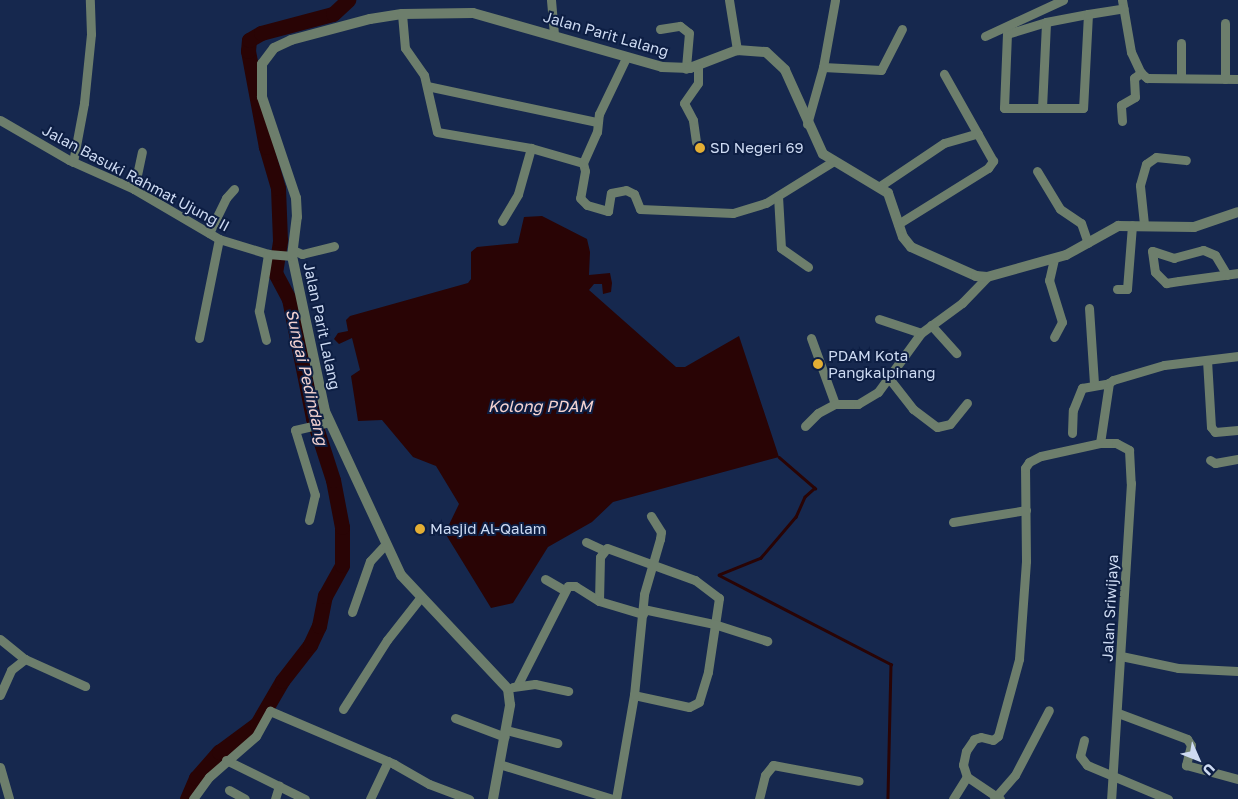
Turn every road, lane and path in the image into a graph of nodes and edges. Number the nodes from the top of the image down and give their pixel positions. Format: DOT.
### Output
graph roads {
  1 [pos="90,0"];
  2 [pos="551,0"];
  3 [pos="728,0"];
  4 [pos="835,0"];
  5 [pos="1063,0"];
  6 [pos="1123,4"];
  7 [pos="402,14"];
  8 [pos="1088,14"];
  9 [pos="1046,22"];
  10 [pos="1225,23"];
  11 [pos="660,29"];
  12 [pos="902,29"];
  13 [pos="554,34"];
  14 [pos="985,36"];
  15 [pos="1180,43"];
  16 [pos="737,50"];
  17 [pos="626,58"];
  18 [pos="698,66"];
  19 [pos="823,67"];
  20 [pos="686,69"];
  21 [pos="1141,73"];
  22 [pos="944,74"];
  23 [pos="1181,78"];
  24 [pos="1225,79"];
  25 [pos="1238,79"];
  26 [pos="427,86"];
  27 [pos="1042,108"];
  28 [pos="0,120"];
  29 [pos="1122,121"];
  30 [pos="597,122"];
  31 [pos="807,125"];
  32 [pos="978,133"];
  33 [pos="696,142"];
  34 [pos="531,148"];
  35 [pos="142,152"];
  36 [pos="1186,160"];
  37 [pos="73,162"];
  38 [pos="832,162"];
  39 [pos="583,163"];
  40 [pos="1037,171"];
  41 [pos="880,186"];
  42 [pos="134,189"];
  43 [pos="234,189"];
  44 [pos="778,196"];
  45 [pos="1238,212"];
  46 [pos="502,221"];
  47 [pos="898,224"];
  48 [pos="1144,224"];
  49 [pos="1132,225"];
  50 [pos="209,233"];
  51 [pos="219,239"];
  52 [pos="1088,243"];
  53 [pos="334,246"];
  54 [pos="281,254"];
  55 [pos="1054,259"];
  56 [pos="808,267"];
  57 [pos="1238,273"];
  58 [pos="1227,274"];
  59 [pos="987,278"];
  60 [pos="1117,289"];
  61 [pos="1089,308"];
  62 [pos="879,319"];
  63 [pos="931,325"];
  64 [pos="921,333"];
  65 [pos="1054,337"];
  66 [pos="200,338"];
  67 [pos="811,338"];
  68 [pos="266,340"];
  69 [pos="956,353"];
  70 [pos="1238,356"];
  71 [pos="1207,360"];
  72 [pos="888,378"];
  73 [pos="1109,382"];
  74 [pos="1094,384"];
  75 [pos="967,403"];
  76 [pos="835,404"];
  77 [pos="325,423"];
  78 [pos="805,426"];
  79 [pos="1238,430"];
  80 [pos="1072,432"];
  81 [pos="1100,443"];
  82 [pos="1238,459"];
  83 [pos="1210,460"];
  84 [pos="1026,510"];
  85 [pos="651,516"];
  86 [pos="310,520"];
  87 [pos="953,522"];
  88 [pos="586,542"];
  89 [pos="386,544"];
  90 [pos="603,550"];
  91 [pos="653,563"];
  92 [pos="545,579"];
  93 [pos="564,590"];
  94 [pos="420,598"];
  95 [pos="599,601"];
  96 [pos="643,611"];
  97 [pos="352,612"];
  98 [pos="714,624"];
  99 [pos="0,639"];
  100 [pos="766,640"];
  101 [pos="1121,656"];
  102 [pos="25,659"];
  103 [pos="1238,671"];
  104 [pos="85,686"];
  105 [pos="513,687"];
  106 [pos="568,691"];
  107 [pos="0,695"];
  108 [pos="634,695"];
  109 [pos="343,708"];
  110 [pos="1049,710"];
  111 [pos="1118,713"];
  112 [pos="455,718"];
  113 [pos="505,734"];
  114 [pos="1084,740"];
  115 [pos="557,744"];
  116 [pos="226,760"];
  117 [pos="388,761"];
  118 [pos="499,764"];
  119 [pos="0,767"];
  120 [pos="1114,775"];
  121 [pos="966,777"];
  122 [pos="1238,779"];
  123 [pos="859,781"];
  124 [pos="280,786"];
  125 [pos="228,790"];
  126 [pos="582,794"];
  127 [pos="996,798"];
  128 [pos="9,799"];
  129 [pos="193,799"];
  130 [pos="245,799"];
  131 [pos="275,799"];
  132 [pos="305,799"];
  133 [pos="370,799"];
  134 [pos="469,799"];
  135 [pos="493,799"];
  136 [pos="614,799"];
  137 [pos="759,799"];
  138 [pos="953,799"];
  139 [pos="1111,799"];
  140 [pos="1168,799"];
  1 -- 37 [label="street"];
  2 -- 13 [label="street"];
  3 -- 16 [label="street"];
  4 -- 19 [label="street"];
  5 -- 14 [label="street"];
  6 -- 8 [label="street"];
  6 -- 21 [label="street"];
  7 -- 13 [label="street, Jalan Parit Lalang"];
  7 -- 26 [label="street"];
  7 -- 54 [label="street, Jalan Parit Lalang"];
  8 -- 9 [label="street"];
  8 -- 27 [label="street"];
  9 -- 27 [label="street"];
  9 -- 27 [label="street"];
  10 -- 24 [label="street"];
  11 -- 20 [label="street"];
  12 -- 19 [label="street"];
  13 -- 17 [label="street, Jalan Parit Lalang"];
  15 -- 23 [label="street"];
  16 -- 18 [label="street, Jalan Parit Lalang"];
  16 -- 31 [label="street, Jalan Parit Lalang"];
  17 -- 20 [label="street, Jalan Parit Lalang"];
  17 -- 30 [label="street"];
  18 -- 20 [label="street, Jalan Parit Lalang"];
  18 -- 33 [label="street"];
  19 -- 31 [label="street"];
  21 -- 23 [label="street"];
  21 -- 29 [label="street"];
  22 -- 32 [label="street"];
  23 -- 24 [label="street"];
  24 -- 25 [label="street"];
  26 -- 30 [label="street"];
  26 -- 34 [label="street"];
  28 -- 37 [label="street, Jalan Basuki Rahmat Ujung II"];
  30 -- 39 [label="street"];
  31 -- 38 [label="street, Jalan Parit Lalang"];
  32 -- 41 [label="street"];
  32 -- 47 [label="street"];
  34 -- 39 [label="street"];
  34 -- 46 [label="street"];
  35 -- 42 [label="street"];
  36 -- 48 [label="street"];
  37 -- 42 [label="street, Jalan Basuki Rahmat Ujung II"];
  38 -- 41 [label="street, Jalan Parit Lalang"];
  38 -- 44 [label="street"];
  39 -- 44 [label="street"];
  40 -- 52 [label="street"];
  41 -- 47 [label="street"];
  42 -- 50 [label="street, Jalan Basuki Rahmat Ujung II"];
  43 -- 50 [label="street"];
  44 -- 56 [label="street"];
  45 -- 48 [label="street"];
  47 -- 59 [label="street"];
  48 -- 49 [label="street"];
  49 -- 52 [label="street"];
  49 -- 60 [label="street"];
  50 -- 51 [label="street, Jalan Basuki Rahmat Ujung II"];
  51 -- 54 [label="street, Jalan Basuki Rahmat Ujung II"];
  51 -- 66 [label="street"];
  52 -- 55 [label="street"];
  53 -- 54 [label="street, Jalan Basuki Rahmat Ujung II"];
  54 -- 68 [label="street"];
  54 -- 77 [label="street, Jalan Parit Lalang"];
  55 -- 59 [label="street"];
  55 -- 65 [label="street"];
  57 -- 58 [label="street"];
  58 -- 58 [label="street"];
  59 -- 63 [label="street"];
  61 -- 74 [label="street"];
  62 -- 64 [label="street"];
  63 -- 64 [label="street"];
  63 -- 69 [label="street"];
  64 -- 72 [label="street"];
  67 -- 76 [label="street"];
  70 -- 71 [label="street"];
  71 -- 73 [label="street"];
  71 -- 79 [label="street"];
  72 -- 75 [label="street"];
  72 -- 76 [label="street"];
  73 -- 74 [label="street"];
  73 -- 81 [label="street"];
  74 -- 80 [label="street"];
  76 -- 78 [label="street"];
  77 -- 86 [label="street"];
  77 -- 89 [label="street, Jalan Parit Lalang"];
  81 -- 84 [label="street"];
  81 -- 101 [label="street, Jalan Sriwijaya"];
  82 -- 83 [label="street"];
  84 -- 87 [label="street"];
  84 -- 121 [label="street"];
  85 -- 91 [label="street"];
  88 -- 90 [label="street"];
  89 -- 94 [label="street, Jalan Parit Lalang"];
  89 -- 97 [label="street"];
  90 -- 91 [label="street"];
  90 -- 95 [label="street"];
  91 -- 96 [label="street"];
  91 -- 98 [label="street"];
  92 -- 93 [label="street"];
  93 -- 95 [label="street"];
  93 -- 105 [label="street"];
  94 -- 105 [label="street, Jalan Parit Lalang"];
  94 -- 109 [label="street"];
  95 -- 96 [label="street"];
  96 -- 98 [label="street"];
  96 -- 108 [label="street"];
  98 -- 100 [label="street"];
  98 -- 108 [label="street"];
  99 -- 102 [label="street"];
  101 -- 103 [label="street"];
  101 -- 111 [label="street, Jalan Sriwijaya"];
  102 -- 104 [label="street"];
  102 -- 107 [label="street"];
  105 -- 106 [label="street"];
  105 -- 113 [label="street"];
  108 -- 136 [label="street"];
  110 -- 127 [label="street"];
  111 -- 120 [label="street, Jalan Sriwijaya"];
  111 -- 122 [label="street"];
  112 -- 113 [label="street"];
  113 -- 115 [label="street"];
  113 -- 118 [label="street"];
  114 -- 120 [label="street"];
  116 -- 117 [label="street"];
  116 -- 124 [label="street"];
  116 -- 129 [label="street"];
  117 -- 133 [label="street"];
  117 -- 134 [label="street"];
  118 -- 126 [label="street"];
  118 -- 135 [label="street"];
  119 -- 128 [label="street"];
  120 -- 139 [label="street, Jalan Sriwijaya"];
  120 -- 140 [label="street"];
  121 -- 127 [label="street"];
  121 -- 138 [label="street"];
  123 -- 137 [label="street"];
  124 -- 131 [label="street"];
  124 -- 132 [label="street"];
  125 -- 130 [label="street"];
  126 -- 136 [label="street"];
}
